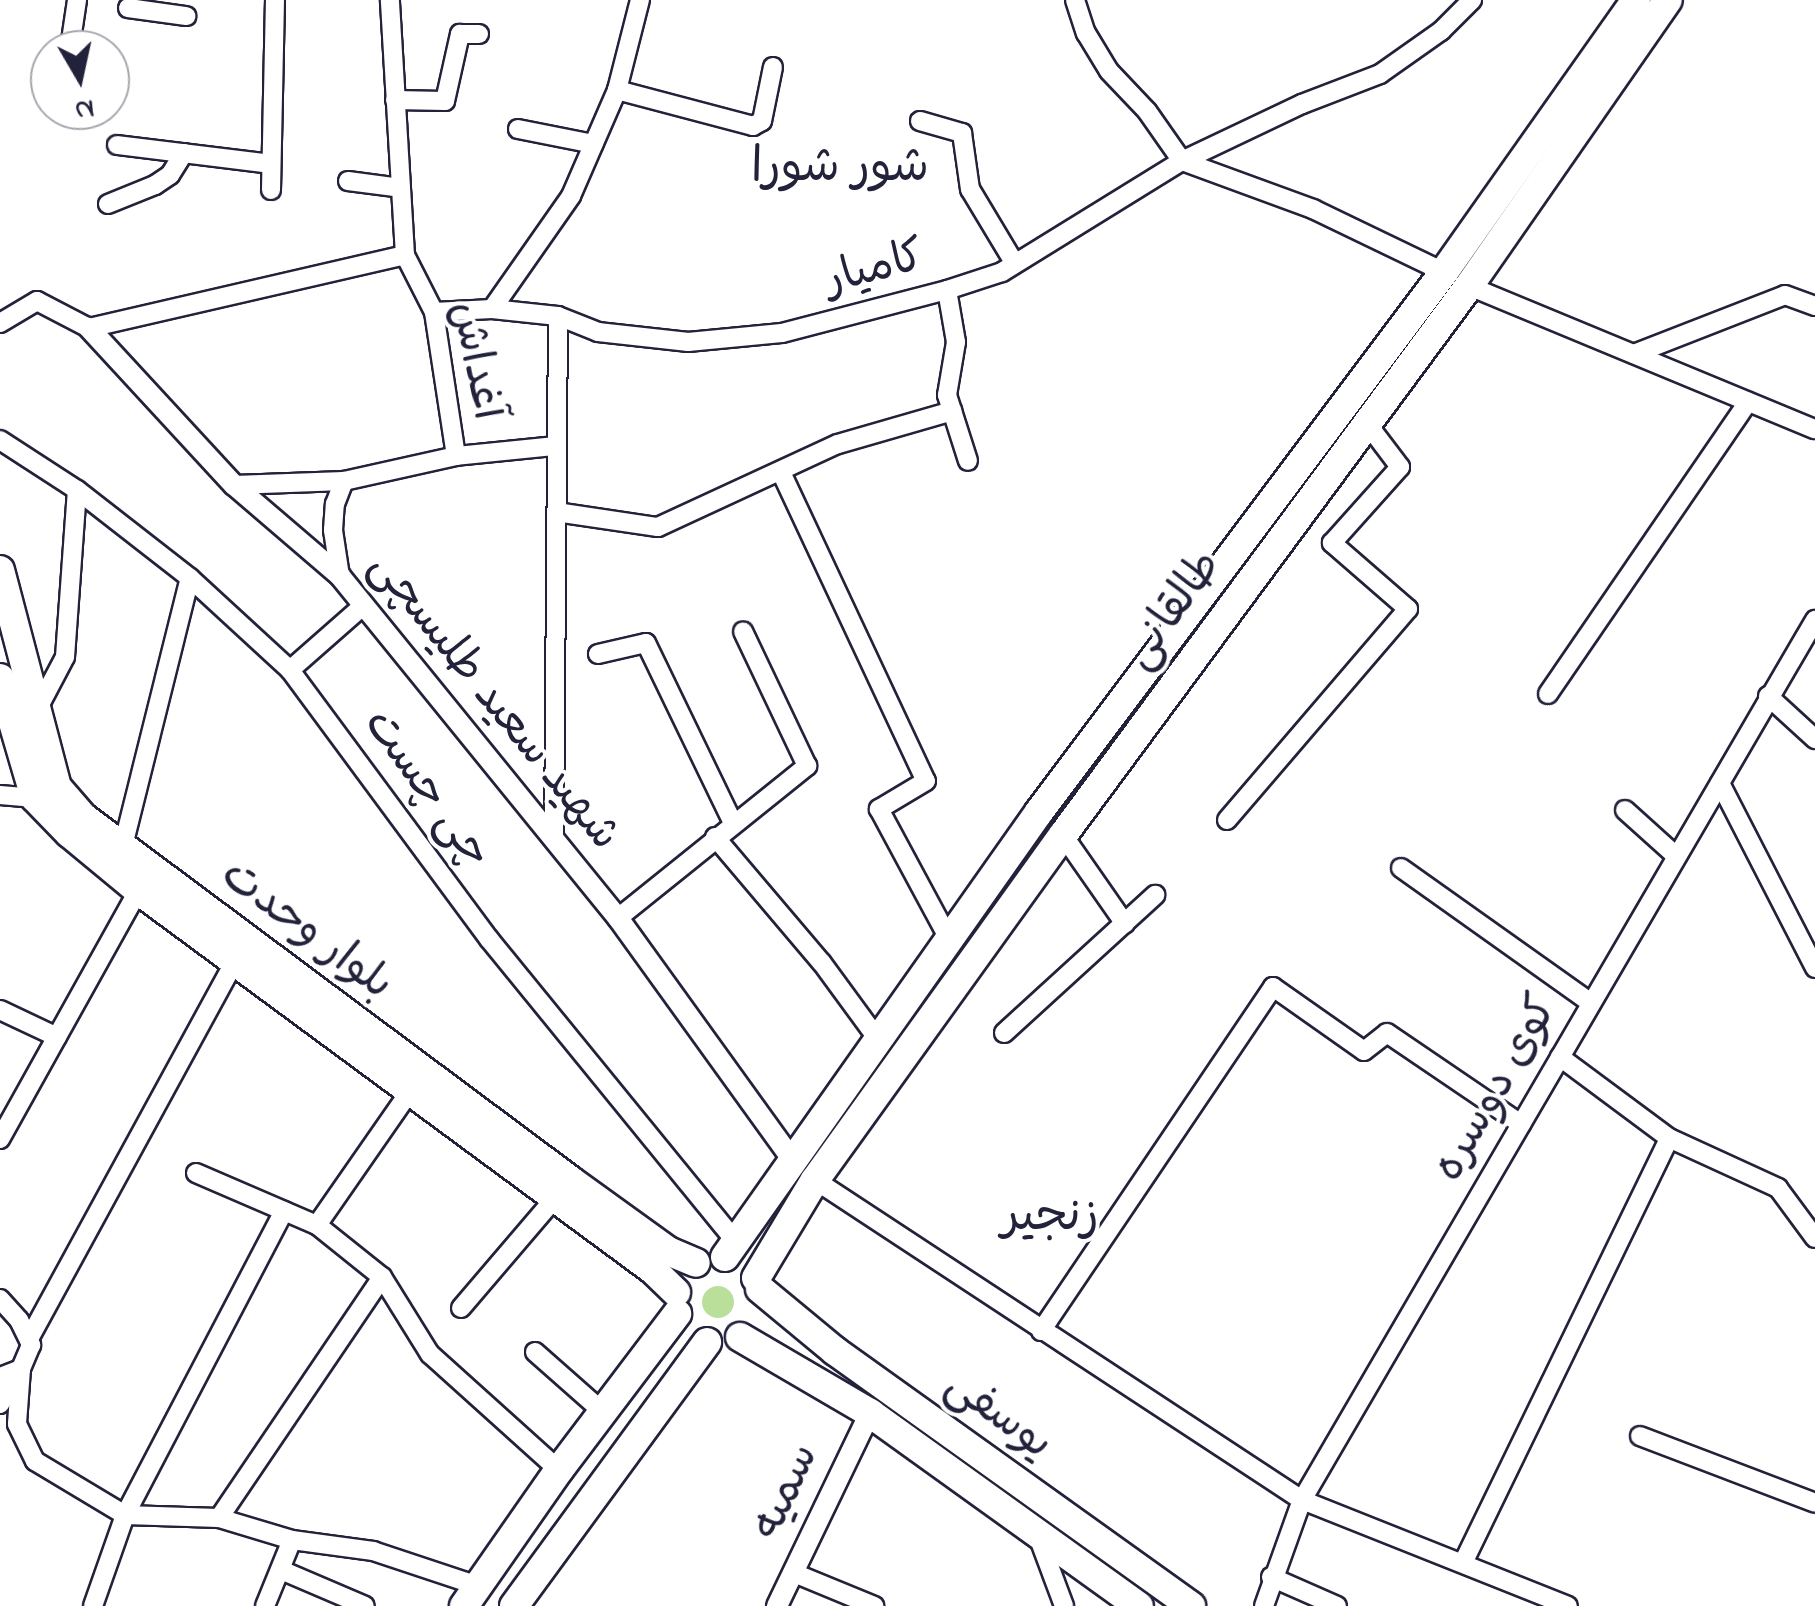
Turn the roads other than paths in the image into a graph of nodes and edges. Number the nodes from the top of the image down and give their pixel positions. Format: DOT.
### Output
graph roads {
  1 [pos="78,0"];
  2 [pos="275,0"];
  3 [pos="390,0"];
  4 [pos="640,0"];
  5 [pos="1075,0"];
  6 [pos="1472,0"];
  7 [pos="1636,0"];
  8 [pos="1668,0"];
  9 [pos="137,6"];
  10 [pos="186,16"];
  11 [pos="73,30"];
  12 [pos="479,34"];
  13 [pos="774,67"];
  14 [pos="618,90"];
  15 [pos="394,100"];
  16 [pos="920,120"];
  17 [pos="518,129"];
  18 [pos="594,144"];
  19 [pos="117,145"];
  20 [pos="184,154"];
  21 [pos="1182,161"];
  22 [pos="271,164"];
  23 [pos="348,180"];
  24 [pos="400,188"];
  25 [pos="271,190"];
  26 [pos="108,204"];
  27 [pos="405,255"];
  28 [pos="1015,264"];
  29 [pos="1444,272"];
  30 [pos="1469,286"];
  31 [pos="947,290"];
  32 [pos="1815,306"];
  33 [pos="492,309"];
  34 [pos="434,312"];
  35 [pos="558,316"];
  36 [pos="0,323"];
  37 [pos="89,328"];
  38 [pos="1634,354"];
  39 [pos="1748,402"];
  40 [pos="952,411"];
  41 [pos="1366,422"];
  42 [pos="1815,429"];
  43 [pos="0,440"];
  44 [pos="554,446"];
  45 [pos="456,456"];
  46 [pos="968,462"];
  47 [pos="781,472"];
  48 [pos="344,481"];
  49 [pos="234,484"];
  50 [pos="77,490"];
  51 [pos="556,512"];
  52 [pos="0,570"];
  53 [pos="340,576"];
  54 [pos="190,578"];
  55 [pos="364,605"];
  56 [pos="1815,620"];
  57 [pos="744,630"];
  58 [pos="598,654"];
  59 [pos="290,670"];
  60 [pos="0,678"];
  61 [pos="1548,694"];
  62 [pos="1768,696"];
  63 [pos="16,719"];
  64 [pos="1815,739"];
  65 [pos="1720,783"];
  66 [pos="0,794"];
  67 [pos="35,798"];
  68 [pos="1624,810"];
  69 [pos="1227,820"];
  70 [pos="733,823"];
  71 [pos="1063,834"];
  72 [pos="554,836"];
  73 [pos="716,838"];
  74 [pos="1675,855"];
  75 [pos="118,859"];
  76 [pos="1401,868"];
  77 [pos="144,880"];
  78 [pos="1154,895"];
  79 [pos="618,918"];
  80 [pos="1126,924"];
  81 [pos="949,939"];
  82 [pos="242,952"];
  83 [pos="1815,968"];
  84 [pos="1590,1003"];
  85 [pos="0,1010"];
  86 [pos="1004,1033"];
  87 [pos="56,1037"];
  88 [pos="879,1041"];
  89 [pos="1560,1057"];
  90 [pos="417,1081"];
  91 [pos="1521,1124"];
  92 [pos="1669,1138"];
  93 [pos="0,1139"];
  94 [pos="794,1162"];
  95 [pos="196,1173"];
  96 [pos="816,1180"];
  97 [pos="555,1198"];
  98 [pos="284,1211"];
  99 [pos="317,1225"];
  100 [pos="1815,1238"];
  101 [pos="731,1250"];
  102 [pos="696,1263"];
  103 [pos="382,1278"];
  104 [pos="758,1284"];
  105 [pos="0,1299"];
  106 [pos="676,1303"];
  107 [pos="461,1308"];
  108 [pos="1041,1331"];
  109 [pos="30,1337"];
  110 [pos="740,1338"];
  111 [pos="707,1342"];
  112 [pos="835,1351"];
  113 [pos="535,1352"];
  114 [pos="21,1368"];
  115 [pos="0,1377"];
  116 [pos="819,1380"];
  117 [pos="0,1404"];
  118 [pos="603,1412"];
  119 [pos="870,1413"];
  120 [pos="1640,1436"];
  121 [pos="559,1470"];
  122 [pos="1302,1500"];
  123 [pos="1815,1503"];
  124 [pos="126,1515"];
  125 [pos="219,1518"];
  126 [pos="1038,1535"];
  127 [pos="292,1540"];
  128 [pos="1463,1563"];
  129 [pos="281,1570"];
  130 [pos="794,1572"];
  131 [pos="1271,1578"];
  132 [pos="470,1600"];
  133 [pos="93,1606"];
  134 [pos="265,1606"];
  135 [pos="364,1606"];
  136 [pos="514,1606"];
  137 [pos="777,1606"];
  138 [pos="874,1606"];
  139 [pos="1064,1606"];
  140 [pos="1139,1606"];
  141 [pos="1191,1606"];
  142 [pos="1264,1606"];
  143 [pos="1336,1606"];
  144 [pos="1568,1606"];
  1 -- 11 [label="street"];
  2 -- 22 [label="street"];
  3 -- 15 [label="street, آغداش"];
  4 -- 14 [label="street"];
  5 -- 21 [label="street"];
  6 -- 21 [label="street, کامیار"];
  7 -- 29 [label="main road, طالقانی"];
  8 -- 30 [label="main road, طالقانی"];
  9 -- 10 [label="street"];
  12 -- 15 [label="street"];
  13 -- 14 [label="street"];
  14 -- 18 [label="street"];
  15 -- 24 [label="street, آغداش"];
  16 -- 28 [label="street"];
  17 -- 18 [label="street"];
  18 -- 33 [label="street"];
  19 -- 20 [label="street"];
  20 -- 22 [label="street"];
  20 -- 26 [label="street"];
  21 -- 28 [label="street, کامیار"];
  21 -- 29 [label="street"];
  22 -- 25 [label="street"];
  23 -- 24 [label="street"];
  24 -- 27 [label="street, آغداش"];
  27 -- 34 [label="street, آغداش"];
  27 -- 37 [label="street"];
  28 -- 31 [label="street, کامیار"];
  29 -- 30 [label="main road"];
  29 -- 81 [label="main road, طالقانی"];
  30 -- 38 [label="street"];
  30 -- 41 [label="main road, طالقانی"];
  31 -- 35 [label="street, کامیار"];
  31 -- 40 [label="street"];
  32 -- 38 [label="street"];
  33 -- 34 [label="street, کامیار"];
  33 -- 35 [label="street, کامیار"];
  34 -- 45 [label="street, آغداش"];
  35 -- 44 [label="street"];
  36 -- 37 [label="street"];
  37 -- 49 [label="street, شهید سعید طلیسچی"];
  38 -- 39 [label="street"];
  39 -- 42 [label="street"];
  39 -- 61 [label="street"];
  40 -- 46 [label="street"];
  40 -- 47 [label="street"];
  41 -- 69 [label="street"];
  41 -- 71 [label="main road, طالقانی"];
  43 -- 50 [label="street, چی چست"];
  44 -- 45 [label="street"];
  44 -- 51 [label="street"];
  45 -- 48 [label="street, آغداش"];
  47 -- 51 [label="street"];
  47 -- 81 [label="street"];
  48 -- 49 [label="street, آغداش"];
  48 -- 53 [label="street"];
  49 -- 53 [label="street, شهید سعید طلیسچی"];
  50 -- 54 [label="street, چی چست"];
  50 -- 63 [label="street"];
  51 -- 72 [label="street"];
  52 -- 63 [label="main road, بلوار وحدت"];
  53 -- 55 [label="street, شهید سعید طلیسچی"];
  54 -- 59 [label="street, چی چست"];
  54 -- 75 [label="street"];
  55 -- 59 [label="street"];
  55 -- 72 [label="street, شهید سعید طلیسچی"];
  56 -- 62 [label="street, کوی دوسره"];
  57 -- 70 [label="street"];
  58 -- 70 [label="street"];
  59 -- 101 [label="street, چی چست"];
  60 -- 63 [label="main road, بلوار وحدت"];
  62 -- 64 [label="street"];
  62 -- 65 [label="street, کوی دوسره"];
  63 -- 67 [label="main road, بلوار وحدت"];
  63 -- 75 [label="main road, بلوار وحدت"];
  65 -- 74 [label="street, کوی دوسره"];
  65 -- 83 [label="street"];
  66 -- 67 [label="street"];
  67 -- 75 [label="main road, بلوار وحدت"];
  68 -- 74 [label="street"];
  70 -- 73 [label="street"];
  71 -- 80 [label="street"];
  71 -- 96 [label="main road, طالقانی"];
  72 -- 79 [label="street, شهید سعید طلیسچی"];
  73 -- 79 [label="street"];
  73 -- 88 [label="street"];
  74 -- 84 [label="street, کوی دوسره"];
  75 -- 77 [label="main road, بلوار وحدت"];
  76 -- 84 [label="street"];
  77 -- 82 [label="main road, بلوار وحدت"];
  77 -- 87 [label="street"];
  78 -- 80 [label="street"];
  79 -- 94 [label="street, شهید سعید طلیسچی"];
  80 -- 86 [label="street"];
  81 -- 88 [label="main road, طالقانی"];
  82 -- 90 [label="main road, بلوار وحدت"];
  82 -- 109 [label="street"];
  84 -- 89 [label="street, کوی دوسره"];
  85 -- 87 [label="street"];
  87 -- 93 [label="street"];
  88 -- 94 [label="main road, طالقانی"];
  89 -- 91 [label="street, کوی دوسره"];
  89 -- 92 [label="street"];
  90 -- 97 [label="main road, بلوار وحدت"];
  90 -- 99 [label="street"];
  90 -- 102 [label="main road, بلوار وحدت"];
  91 -- 108 [label="street"];
  91 -- 122 [label="street, کوی دوسره"];
  92 -- 100 [label="street"];
  92 -- 128 [label="street"];
  94 -- 101 [label="main road, طالقانی"];
  95 -- 98 [label="street"];
  96 -- 104 [label="main road, طالقانی"];
  96 -- 108 [label="street"];
  97 -- 106 [label="main road, بلوار وحدت"];
  97 -- 107 [label="street"];
  98 -- 99 [label="street"];
  98 -- 124 [label="street"];
  99 -- 103 [label="street"];
  101 -- 102 [label="main road"];
  101 -- 104 [label="main road"];
  102 -- 106 [label="main road"];
  103 -- 121 [label="street"];
  103 -- 125 [label="street"];
  104 -- 110 [label="main road"];
  104 -- 112 [label="main road, یوسفی"];
  105 -- 109 [label="street"];
  106 -- 111 [label="main road"];
  106 -- 118 [label="main road"];
  108 -- 122 [label="street"];
  109 -- 114 [label="street"];
  110 -- 111 [label="main road"];
  110 -- 116 [label="main road, یوسفی"];
  111 -- 136 [label="main road"];
  112 -- 116 [label="main road"];
  112 -- 141 [label="main road, یوسفی"];
  113 -- 118 [label="street"];
  114 -- 115 [label="street"];
  114 -- 117 [label="street"];
  114 -- 124 [label="street"];
  116 -- 119 [label="main road, یوسفی"];
  118 -- 121 [label="main road"];
  119 -- 126 [label="main road, یوسفی"];
  119 -- 130 [label="street, سمیه"];
  120 -- 123 [label="street"];
  121 -- 132 [label="main road"];
  122 -- 128 [label="street"];
  122 -- 131 [label="street, کوی دوسره"];
  124 -- 125 [label="street"];
  124 -- 133 [label="street"];
  125 -- 127 [label="street"];
  126 -- 139 [label="street"];
  126 -- 140 [label="main road, یوسفی"];
  127 -- 129 [label="street"];
  127 -- 132 [label="street"];
  128 -- 144 [label="street"];
  129 -- 134 [label="street"];
  129 -- 135 [label="street"];
  130 -- 137 [label="street, سمیه"];
  130 -- 138 [label="street"];
  131 -- 142 [label="street, کوی دوسره"];
  131 -- 143 [label="street"];
}
